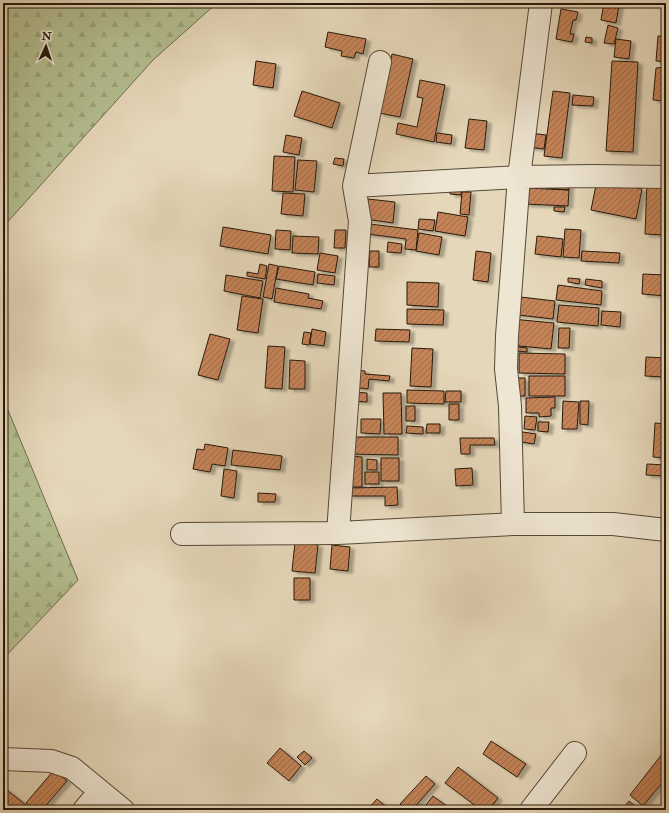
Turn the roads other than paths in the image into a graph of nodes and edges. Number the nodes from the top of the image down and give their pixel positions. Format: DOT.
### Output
graph roads {
  1 [pos="542,3"];
  2 [pos="380,62"];
  3 [pos="519,177"];
  4 [pos="666,177"];
  5 [pos="354,186"];
  6 [pos="513,524"];
  7 [pos="666,530"];
  8 [pos="338,533"];
  9 [pos="182,534"];
  10 [pos="575,753"];
  11 [pos="3,759"];
  12 [pos="100,791"];
  13 [pos="84,810"];
  14 [pos="123,810"];
  15 [pos="531,810"];
  1 -- 3 [label="street"];
  2 -- 5 [label="street"];
  3 -- 4 [label="street"];
  3 -- 5 [label="street"];
  3 -- 6 [label="street"];
  5 -- 8 [label="street"];
  6 -- 7 [label="street"];
  6 -- 8 [label="street"];
  8 -- 9 [label="street"];
  10 -- 15 [label="street"];
  11 -- 12 [label="street"];
  12 -- 13 [label="street"];
  12 -- 14 [label="street"];
}
